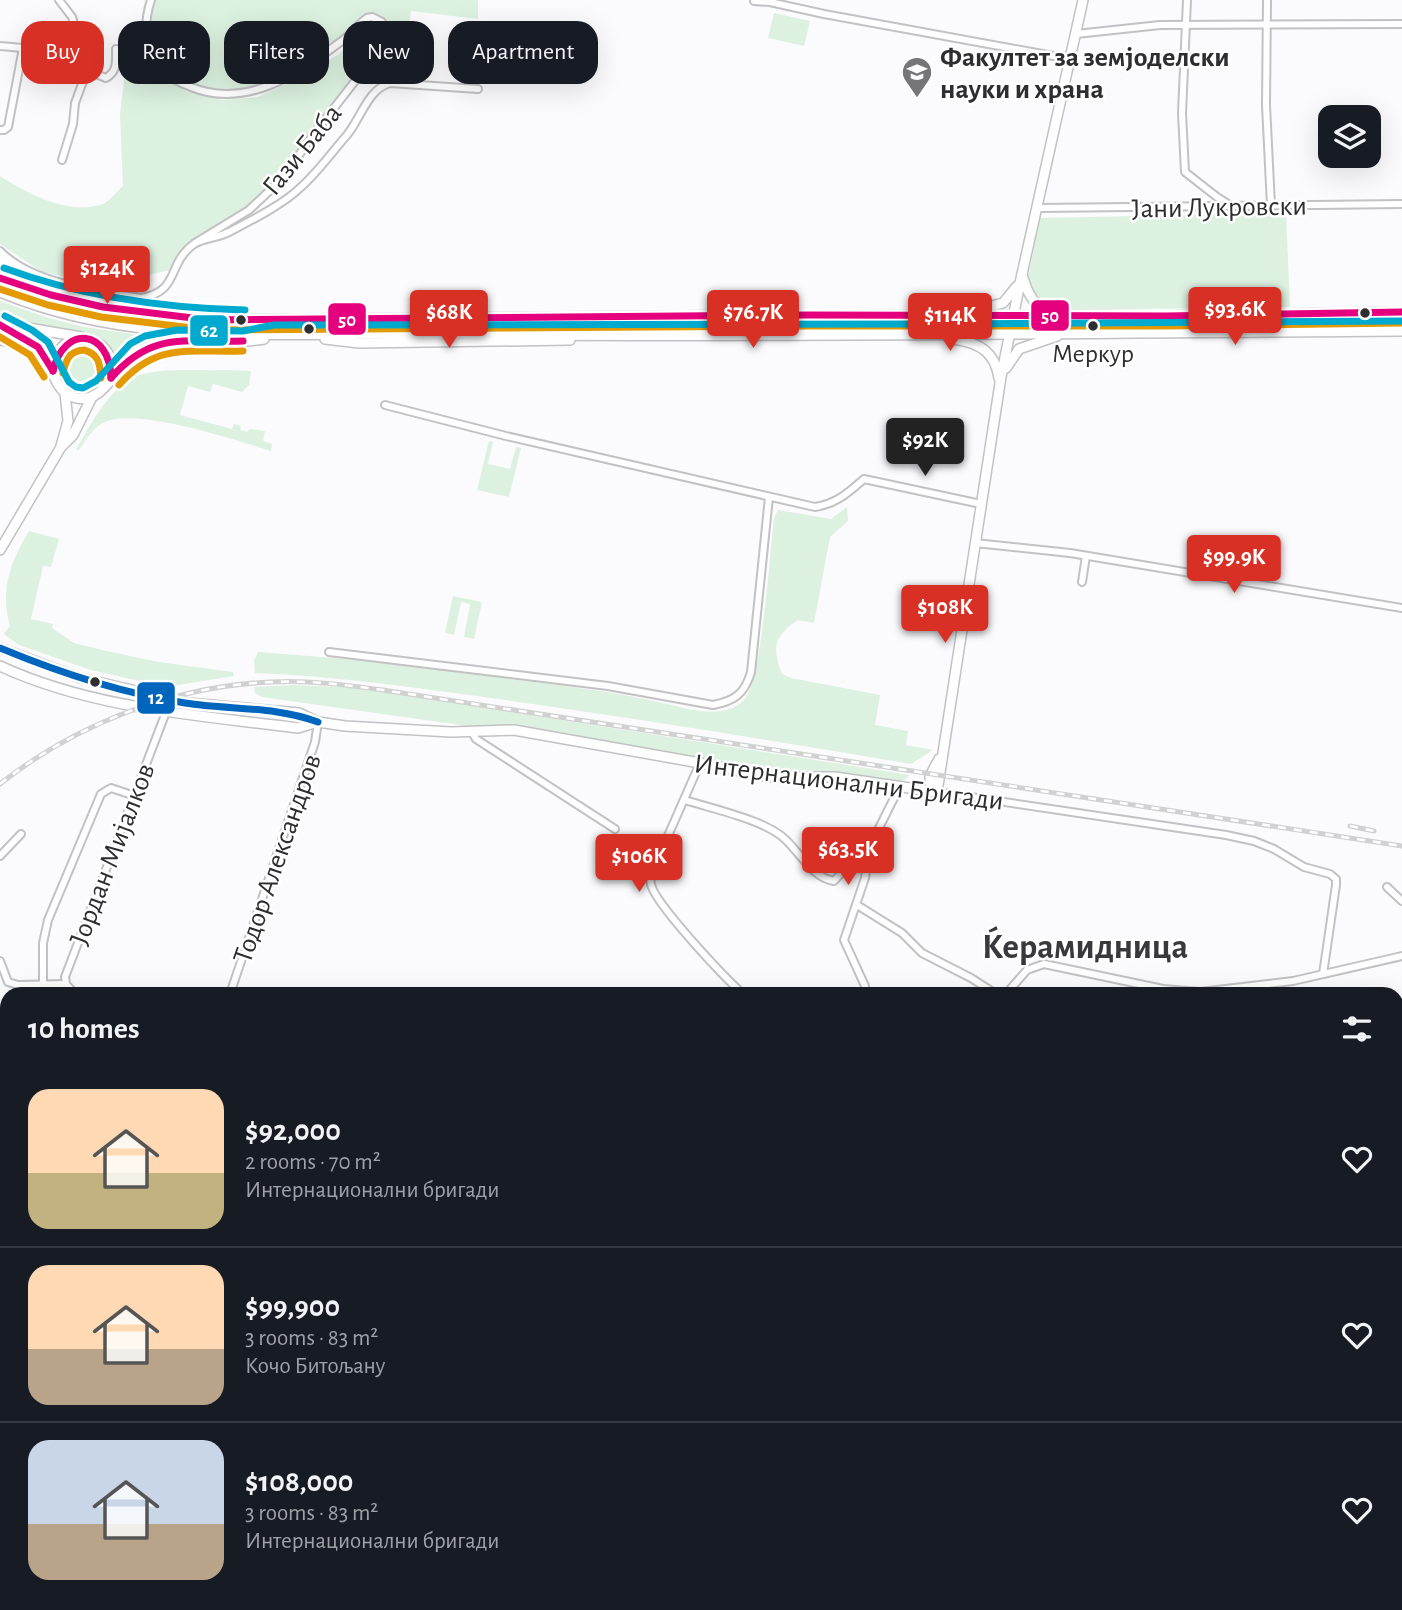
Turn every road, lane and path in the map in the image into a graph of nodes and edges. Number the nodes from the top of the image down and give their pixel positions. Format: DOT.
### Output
graph roads {
  1 [pos="59,0"];
  2 [pos="151,0"];
  3 [pos="1083,0"];
  4 [pos="1187,0"];
  5 [pos="1268,0"];
  6 [pos="754,1"];
  7 [pos="73,21"];
  8 [pos="1268,23"];
  9 [pos="1402,24"];
  10 [pos="1187,25"];
  11 [pos="1076,34"];
  12 [pos="0,46"];
  13 [pos="21,48"];
  14 [pos="116,49"];
  15 [pos="21,59"];
  16 [pos="1070,59"];
  17 [pos="104,77"];
  18 [pos="81,84"];
  19 [pos="478,89"];
  20 [pos="0,130"];
  21 [pos="62,160"];
  22 [pos="1402,204"];
  23 [pos="1271,205"];
  24 [pos="1231,206"];
  25 [pos="1037,208"];
  26 [pos="195,243"];
  27 [pos="0,251"];
  28 [pos="0,260"];
  29 [pos="0,278"];
  30 [pos="1021,278"];
  31 [pos="0,292"];
  32 [pos="87,303"];
  33 [pos="1402,312"];
  34 [pos="955,315"];
  35 [pos="1013,316"];
  36 [pos="1079,316"];
  37 [pos="0,325"];
  38 [pos="1402,331"];
  39 [pos="1068,333"];
  40 [pos="1010,334"];
  41 [pos="275,335"];
  42 [pos="921,335"];
  43 [pos="86,339"];
  44 [pos="0,341"];
  45 [pos="33,343"];
  46 [pos="53,371"];
  47 [pos="1002,375"];
  48 [pos="111,378"];
  49 [pos="1000,386"];
  50 [pos="65,393"];
  51 [pos="92,397"];
  52 [pos="385,405"];
  53 [pos="61,447"];
  54 [pos="769,497"];
  55 [pos="981,504"];
  56 [pos="975,543"];
  57 [pos="0,550"];
  58 [pos="1086,556"];
  59 [pos="1082,582"];
  60 [pos="1402,608"];
  61 [pos="0,640"];
  62 [pos="0,648"];
  63 [pos="329,652"];
  64 [pos="23,658"];
  65 [pos="0,666"];
  66 [pos="166,712"];
  67 [pos="318,722"];
  68 [pos="471,731"];
  69 [pos="943,751"];
  70 [pos="700,763"];
  71 [pos="930,776"];
  72 [pos="899,788"];
  73 [pos="934,792"];
  74 [pos="135,796"];
  75 [pos="685,800"];
  76 [pos="615,830"];
  77 [pos="21,834"];
  78 [pos="869,848"];
  79 [pos="0,856"];
  80 [pos="1387,887"];
  81 [pos="1402,901"];
  82 [pos="857,905"];
  83 [pos="1402,956"];
  84 [pos="0,961"];
  85 [pos="1323,974"];
  86 [pos="66,984"];
  87 [pos="43,986"];
  88 [pos="865,986"];
  89 [pos="69,987"];
  90 [pos="232,987"];
  91 [pos="737,987"];
  92 [pos="985,987"];
  93 [pos="1012,987"];
  94 [pos="1140,987"];
  95 [pos="1244,987"];
  1 -- 7 [label="street"];
  2 -- 26 [label="street, Гази Баба"];
  3 -- 11 [label="street, Интернационални Бригади"];
  4 -- 10 [label="street"];
  5 -- 8 [label="street"];
  6 -- 16 [label="street"];
  8 -- 9 [label="street"];
  8 -- 10 [label="street"];
  8 -- 23 [label="street"];
  10 -- 11 [label="street"];
  10 -- 24 [label="street"];
  11 -- 16 [label="street, Интернационални Бригади"];
  12 -- 13 [label="street"];
  14 -- 17 [label="street"];
  15 -- 20 [label="street"];
  16 -- 25 [label="street, Интернационални Бригади"];
  18 -- 21 [label="street"];
  19 -- 26 [label="street"];
  22 -- 23 [label="street, Јани Лукровски"];
  23 -- 24 [label="street, Јани Лукровски"];
  24 -- 25 [label="street, Јани Лукровски"];
  25 -- 30 [label="street, Интернационални Бригади"];
  26 -- 27 [label="street"];
  28 -- 32 [label="street"];
  29 -- 32 [label="street"];
  30 -- 34 [label="street"];
  30 -- 35 [label="street, Интернационални Бригади"];
  30 -- 36 [label="street"];
  31 -- 41 [label="street"];
  32 -- 34 [label="street"];
  33 -- 36 [label="street"];
  34 -- 35 [label="street"];
  35 -- 36 [label="street"];
  35 -- 40 [label="street, Интернационални Бригади"];
  37 -- 43 [label="street"];
  37 -- 45 [label="street"];
  38 -- 39 [label="street"];
  39 -- 40 [label="street"];
  39 -- 47 [label="street"];
  40 -- 42 [label="street"];
  40 -- 47 [label="street, Интернационални Бригади"];
  41 -- 42 [label="street"];
  41 -- 48 [label="street"];
  42 -- 49 [label="street"];
  43 -- 46 [label="street"];
  43 -- 48 [label="street"];
  44 -- 45 [label="street"];
  45 -- 46 [label="street"];
  46 -- 50 [label="street"];
  47 -- 49 [label="street, Интернационални Бригади"];
  48 -- 51 [label="street"];
  49 -- 55 [label="street, Интернационални Бригади"];
  50 -- 51 [label="street"];
  50 -- 53 [label="street"];
  51 -- 53 [label="street"];
  52 -- 54 [label="street"];
  53 -- 57 [label="street"];
  54 -- 55 [label="street"];
  54 -- 63 [label="street"];
  55 -- 56 [label="street, Интернационални Бригади"];
  56 -- 58 [label="street"];
  56 -- 69 [label="street, Интернационални Бригади"];
  58 -- 59 [label="street"];
  58 -- 60 [label="street"];
  61 -- 64 [label="street"];
  62 -- 64 [label="street"];
  64 -- 67 [label="street"];
  65 -- 66 [label="street"];
  66 -- 67 [label="street"];
  66 -- 74 [label="street, Јордан Мијалков"];
  67 -- 68 [label="street, Интернационални Бригади"];
  67 -- 90 [label="street, Тодор Александров"];
  68 -- 70 [label="street, Интернационални Бригади"];
  68 -- 76 [label="street"];
  69 -- 71 [label="street, Интернационални Бригади"];
  69 -- 73 [label="street, Интернационални Бригади"];
  70 -- 72 [label="street, Интернационални Бригади"];
  70 -- 75 [label="street"];
  71 -- 72 [label="street"];
  71 -- 73 [label="street, Интернационални Бригади"];
  72 -- 73 [label="street, Интернационални Бригади"];
  72 -- 78 [label="street"];
  73 -- 85 [label="street, Интернационални Бригади"];
  74 -- 86 [label="street, Јордан Мијалков"];
  74 -- 87 [label="street"];
  75 -- 78 [label="street"];
  75 -- 91 [label="street"];
  77 -- 79 [label="street"];
  78 -- 82 [label="street"];
  80 -- 81 [label="street"];
  82 -- 88 [label="street"];
  82 -- 92 [label="street"];
  83 -- 85 [label="street"];
  84 -- 87 [label="street"];
  85 -- 95 [label="street"];
  86 -- 87 [label="street"];
  86 -- 89 [label="street, Јордан Мијалков"];
  93 -- 94 [label="street"];
}
